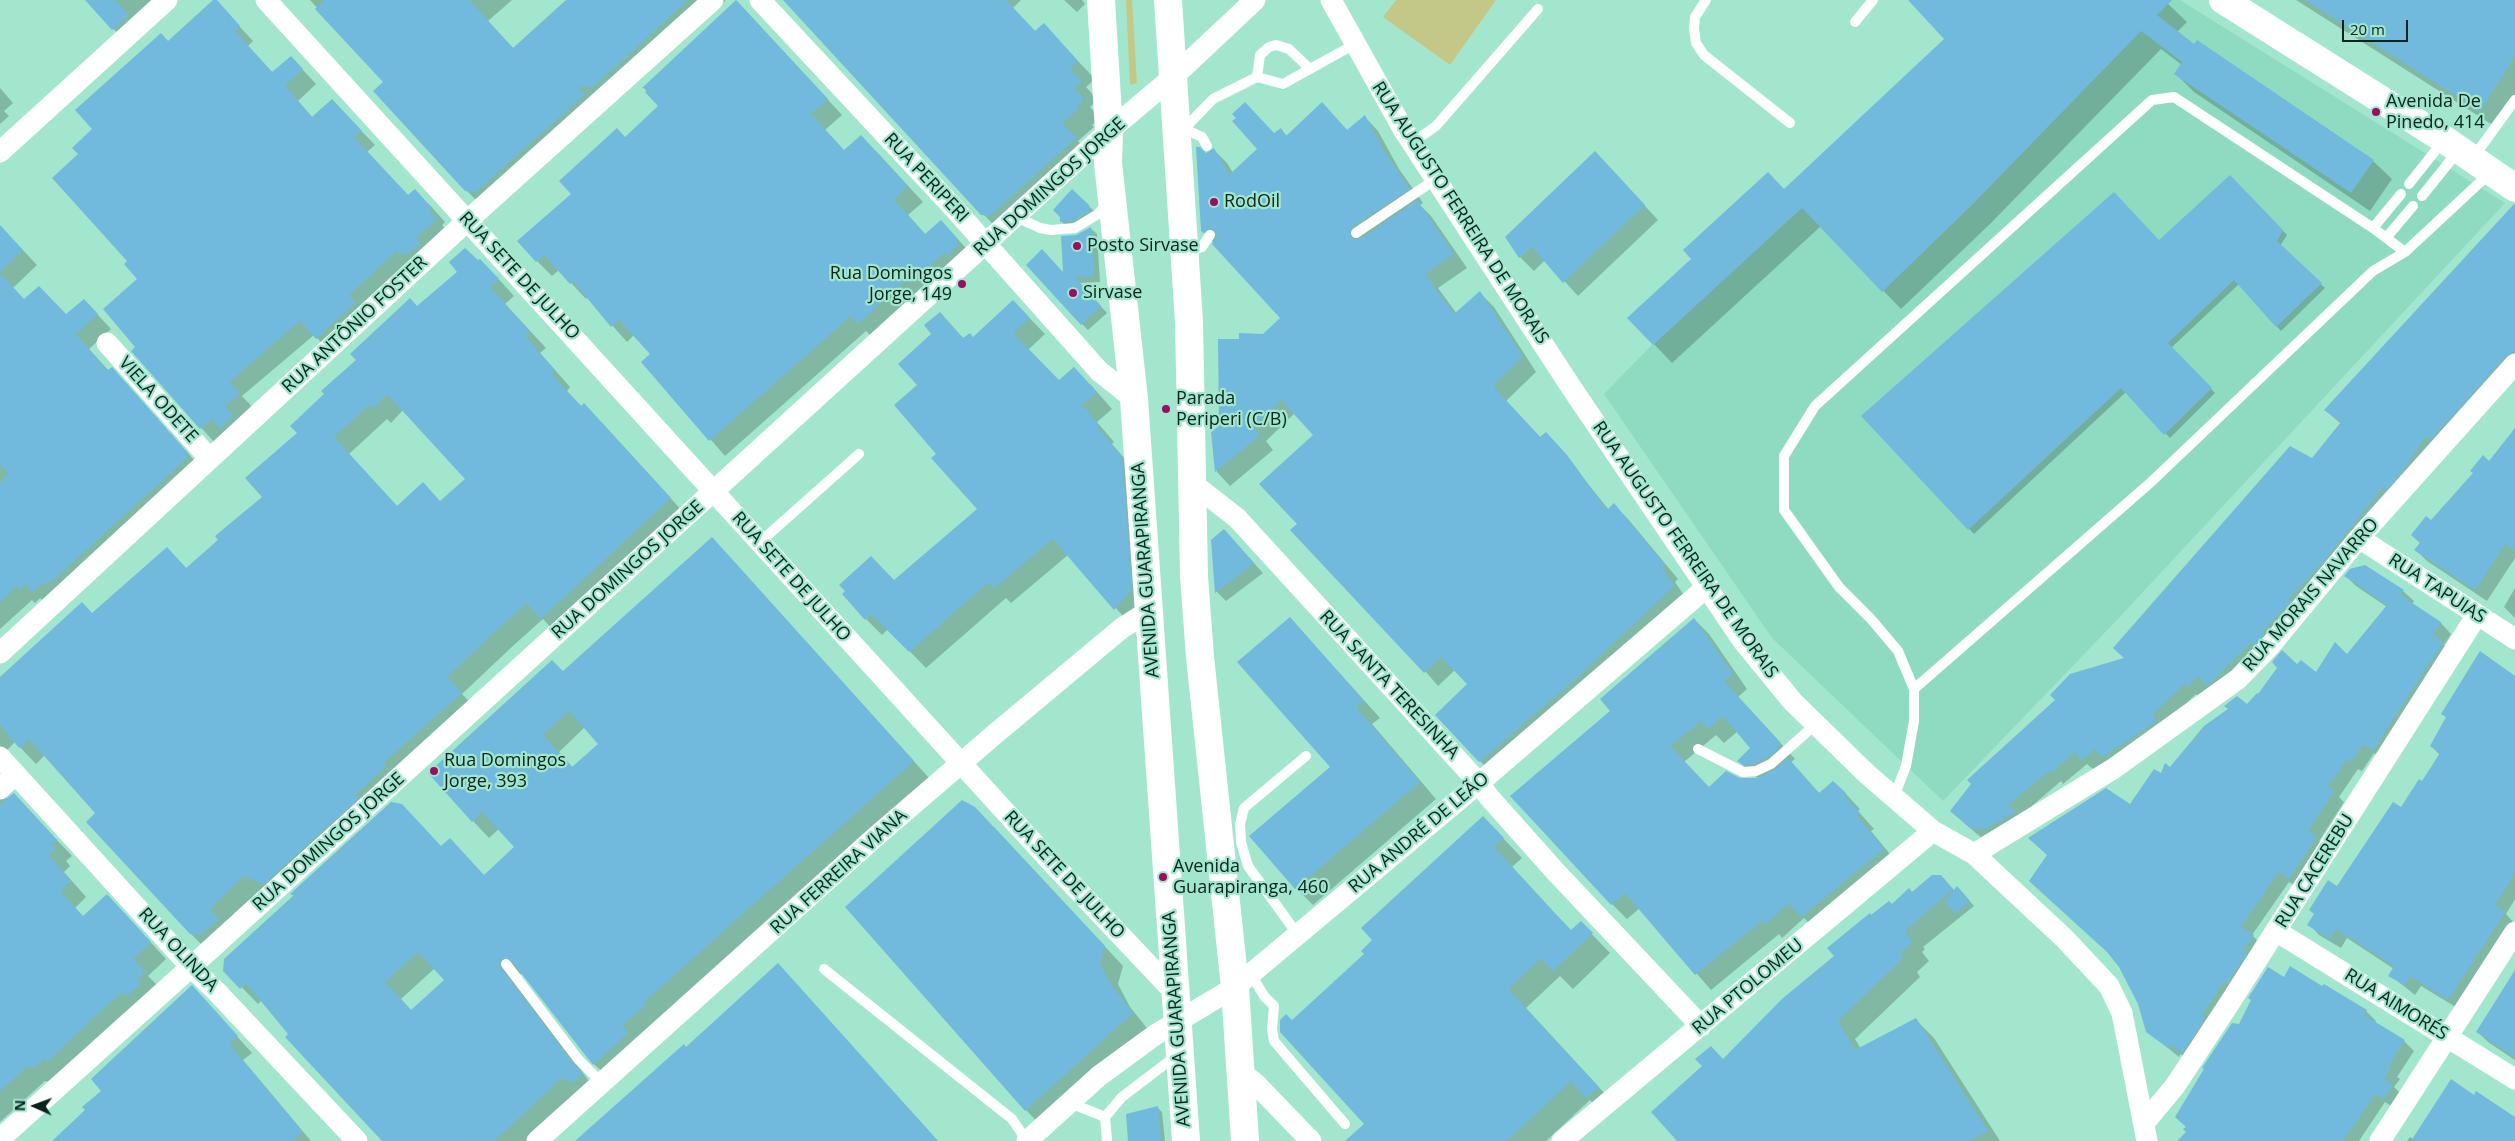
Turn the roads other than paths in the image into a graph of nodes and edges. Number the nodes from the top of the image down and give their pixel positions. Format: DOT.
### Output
graph roads {
  1 [pos="167,0"];
  2 [pos="266,0"];
  3 [pos="713,0"];
  4 [pos="760,0"];
  5 [pos="1101,0"];
  6 [pos="1168,0"];
  7 [pos="1255,0"];
  8 [pos="1332,0"];
  9 [pos="1706,0"];
  10 [pos="1873,0"];
  11 [pos="2223,0"];
  12 [pos="1538,9"];
  13 [pos="1856,22"];
  14 [pos="1355,44"];
  15 [pos="1310,69"];
  16 [pos="1173,77"];
  17 [pos="1257,77"];
  18 [pos="2515,100"];
  19 [pos="1790,124"];
  20 [pos="1180,127"];
  21 [pos="1109,131"];
  22 [pos="1412,143"];
  23 [pos="1207,146"];
  24 [pos="0,152"];
  25 [pos="2467,155"];
  26 [pos="1436,179"];
  27 [pos="2409,184"];
  28 [pos="2515,188"];
  29 [pos="2401,194"];
  30 [pos="2422,196"];
  31 [pos="1112,199"];
  32 [pos="2413,206"];
  33 [pos="1016,216"];
  34 [pos="467,221"];
  35 [pos="2373,228"];
  36 [pos="1356,233"];
  37 [pos="1210,235"];
  38 [pos="2386,238"];
  39 [pos="985,245"];
  40 [pos="2404,252"];
  41 [pos="1184,254"];
  42 [pos="107,343"];
  43 [pos="2515,364"];
  44 [pos="1134,399"];
  45 [pos="859,454"];
  46 [pos="209,458"];
  47 [pos="1192,483"];
  48 [pos="714,492"];
  49 [pos="2359,538"];
  50 [pos="759,543"];
  51 [pos="1708,586"];
  52 [pos="1149,611"];
  53 [pos="2477,615"];
  54 [pos="2515,639"];
  55 [pos="0,653"];
  56 [pos="1914,689"];
  57 [pos="1816,724"];
  58 [pos="1698,749"];
  59 [pos="1306,756"];
  60 [pos="0,757"];
  61 [pos="962,764"];
  62 [pos="15,774"];
  63 [pos="1480,783"];
  64 [pos="0,789"];
  65 [pos="1894,797"];
  66 [pos="1933,831"];
  67 [pos="1974,854"];
  68 [pos="2276,931"];
  69 [pos="2515,932"];
  70 [pos="1298,934"];
  71 [pos="506,964"];
  72 [pos="191,967"];
  73 [pos="824,969"];
  74 [pos="1243,980"];
  75 [pos="1178,1008"];
  76 [pos="1701,1026"];
  77 [pos="2448,1036"];
  78 [pos="1181,1052"];
  79 [pos="1241,1072"];
  80 [pos="2515,1079"];
  81 [pos="602,1083"];
  82 [pos="1070,1103"];
  83 [pos="1105,1117"];
  84 [pos="1345,1124"];
  85 [pos="2146,1131"];
  86 [pos="0,1139"];
  87 [pos="357,1141"];
  88 [pos="537,1141"];
  89 [pos="1027,1141"];
  90 [pos="1107,1141"];
  91 [pos="1186,1141"];
  92 [pos="1245,1141"];
  93 [pos="1311,1141"];
  94 [pos="1562,1141"];
  95 [pos="2380,1141"];
  1 -- 24 [label="street"];
  2 -- 34 [label="street, RUA SETE DE JULHO"];
  3 -- 34 [label="street, RUA ANTÔNIO FOSTER"];
  4 -- 39 [label="street, RUA PERIPERI"];
  5 -- 21 [label="main road, AVENIDA GUARAPIRANGA"];
  6 -- 16 [label="main road"];
  7 -- 16 [label="street, RUA DOMINGOS JORGE"];
  8 -- 14 [label="street, RUA AUGUSTO FERREIRA DE MORAIS"];
  9 -- 19 [label="lane"];
  10 -- 13 [label="lane"];
  11 -- 25 [label="main road"];
  12 -- 22 [label="lane"];
  14 -- 15 [label="lane"];
  14 -- 22 [label="street, RUA AUGUSTO FERREIRA DE MORAIS"];
  15 -- 17 [label="lane"];
  15 -- 17 [label="lane"];
  16 -- 20 [label="main road"];
  16 -- 21 [label="street, RUA DOMINGOS JORGE"];
  17 -- 20 [label="lane"];
  18 -- 25 [label="lane"];
  20 -- 23 [label="lane"];
  20 -- 41 [label="main road"];
  21 -- 31 [label="main road, AVENIDA GUARAPIRANGA"];
  21 -- 33 [label="street, RUA DOMINGOS JORGE"];
  22 -- 26 [label="street, RUA AUGUSTO FERREIRA DE MORAIS"];
  25 -- 27 [label="lane"];
  25 -- 28 [label="main road"];
  25 -- 30 [label="lane"];
  25 -- 40 [label="lane"];
  26 -- 36 [label="lane"];
  26 -- 51 [label="street, RUA AUGUSTO FERREIRA DE MORAIS"];
  29 -- 35 [label="lane"];
  31 -- 33 [label="lane"];
  31 -- 44 [label="main road, AVENIDA GUARAPIRANGA"];
  32 -- 38 [label="lane"];
  33 -- 39 [label="street, RUA DOMINGOS JORGE"];
  34 -- 46 [label="street, RUA ANTÔNIO FOSTER"];
  34 -- 48 [label="street, RUA SETE DE JULHO"];
  35 -- 38 [label="lane"];
  35 -- 56 [label="lane"];
  37 -- 41 [label="lane"];
  38 -- 40 [label="lane"];
  39 -- 44 [label="street, RUA PERIPERI"];
  39 -- 48 [label="street, RUA DOMINGOS JORGE"];
  40 -- 56 [label="lane"];
  41 -- 47 [label="main road"];
  42 -- 46 [label="street, VIELA ODETE"];
  43 -- 49 [label="street, RUA MORAIS NAVARRO"];
  44 -- 52 [label="main road, AVENIDA GUARAPIRANGA"];
  45 -- 50 [label="lane"];
  46 -- 55 [label="street, RUA ANTÔNIO FOSTER"];
  47 -- 63 [label="street, RUA SANTA TERESINHA"];
  47 -- 74 [label="main road"];
  48 -- 50 [label="street, RUA SETE DE JULHO"];
  48 -- 72 [label="street, RUA DOMINGOS JORGE"];
  49 -- 53 [label="street, RUA TAPUIAS"];
  49 -- 67 [label="street, RUA MORAIS NAVARRO"];
  50 -- 61 [label="street, RUA SETE DE JULHO"];
  51 -- 57 [label="street, RUA AUGUSTO FERREIRA DE MORAIS"];
  51 -- 63 [label="street, RUA ANDRÉ DE LEÃO"];
  52 -- 61 [label="street, RUA FERREIRA VIANA"];
  52 -- 75 [label="main road, AVENIDA GUARAPIRANGA"];
  53 -- 54 [label="street, RUA TAPUIAS"];
  53 -- 68 [label="street, RUA CACEREBU"];
  56 -- 65 [label="lane"];
  57 -- 58 [label="lane"];
  57 -- 65 [label="street, RUA AUGUSTO FERREIRA DE MORAIS"];
  59 -- 70 [label="lane"];
  60 -- 62 [label="street, RUA OLINDA"];
  61 -- 75 [label="street, RUA SETE DE JULHO"];
  61 -- 81 [label="street, RUA FERREIRA VIANA"];
  62 -- 64 [label="street"];
  62 -- 72 [label="street, RUA OLINDA"];
  63 -- 70 [label="street, RUA ANDRÉ DE LEÃO"];
  63 -- 76 [label="street, RUA SANTA TERESINHA"];
  65 -- 66 [label="street, RUA AUGUSTO FERREIRA DE MORAIS"];
  66 -- 67 [label="street, RUA AUGUSTO FERREIRA DE MORAIS"];
  66 -- 76 [label="street, RUA PTOLOMEU"];
  67 -- 85 [label="street, RUA AUGUSTO FERREIRA DE MORAIS"];
  68 -- 77 [label="street, RUA AIMORÉS"];
  68 -- 85 [label="street, RUA CACEREBU"];
  69 -- 77 [label="street"];
  70 -- 74 [label="street, RUA ANDRÉ DE LEÃO"];
  71 -- 81 [label="lane"];
  72 -- 86 [label="street, RUA DOMINGOS JORGE"];
  72 -- 87 [label="street, RUA OLINDA"];
  73 -- 89 [label="lane"];
  74 -- 75 [label="street, RUA ANDRÉ DE LEÃO"];
  74 -- 79 [label="main road"];
  74 -- 84 [label="lane"];
  75 -- 78 [label="main road, AVENIDA GUARAPIRANGA"];
  75 -- 82 [label="street, RUA ANDRÉ DE LEÃO"];
  76 -- 94 [label="street, RUA PTOLOMEU"];
  77 -- 80 [label="street, RUA AIMORÉS"];
  77 -- 95 [label="street"];
  78 -- 83 [label="lane"];
  78 -- 91 [label="main road, AVENIDA GUARAPIRANGA"];
  79 -- 92 [label="main road"];
  79 -- 93 [label="street"];
  81 -- 88 [label="street, RUA FERREIRA VIANA"];
  82 -- 83 [label="lane"];
  82 -- 89 [label="street, RUA ANDRÉ DE LEÃO"];
  83 -- 90 [label="lane"];
}
